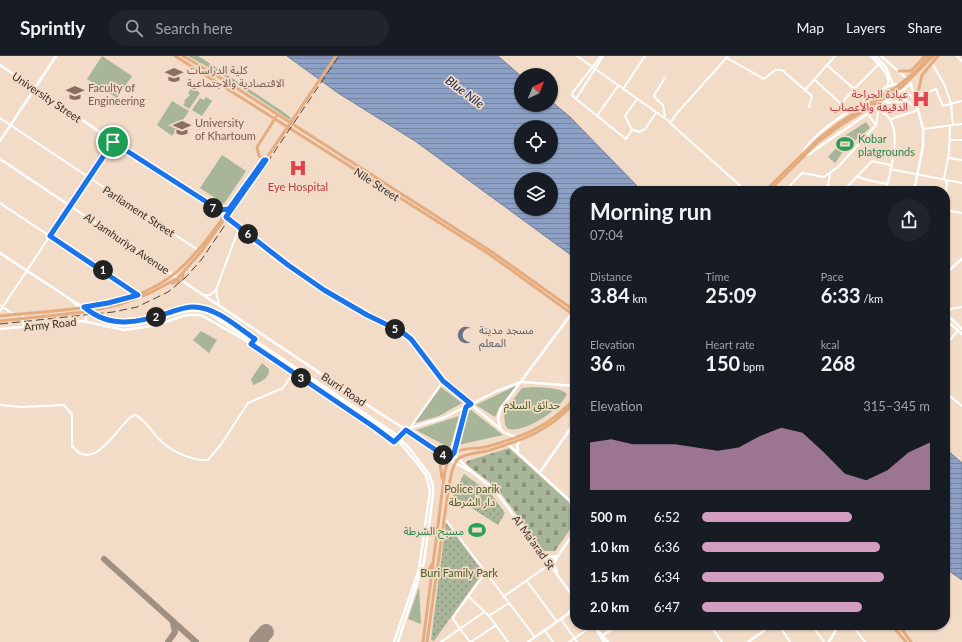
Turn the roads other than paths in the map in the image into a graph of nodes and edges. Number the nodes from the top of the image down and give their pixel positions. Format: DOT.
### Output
graph roads {
  1 [pos="56,56"];
  2 [pos="175,56"];
  3 [pos="183,56"];
  4 [pos="335,56"];
  5 [pos="577,56"];
  6 [pos="602,56"];
  7 [pos="645,56"];
  8 [pos="835,56"];
  9 [pos="871,56"];
  10 [pos="875,56"];
  11 [pos="881,56"];
  12 [pos="924,56"];
  13 [pos="929,56"];
  14 [pos="933,56"];
  15 [pos="938,56"];
  16 [pos="957,56"];
  17 [pos="727,57"];
  18 [pos="962,61"];
  19 [pos="932,63"];
  20 [pos="879,64"];
  21 [pos="0,65"];
  22 [pos="827,65"];
  23 [pos="592,66"];
  24 [pos="595,69"];
  25 [pos="899,71"];
  26 [pos="665,78"];
  27 [pos="814,79"];
  28 [pos="893,84"];
  29 [pos="911,84"];
  30 [pos="618,86"];
  31 [pos="886,87"];
  32 [pos="35,89"];
  33 [pos="623,89"];
  34 [pos="854,89"];
  35 [pos="805,90"];
  36 [pos="904,90"];
  37 [pos="899,94"];
  38 [pos="576,99"];
  39 [pos="637,99"];
  40 [pos="916,99"];
  41 [pos="906,101"];
  42 [pos="962,101"];
  43 [pos="884,103"];
  44 [pos="951,103"];
  45 [pos="879,107"];
  46 [pos="808,108"];
  47 [pos="918,109"];
  48 [pos="879,111"];
  49 [pos="656,112"];
  50 [pos="868,114"];
  51 [pos="277,115"];
  52 [pos="597,116"];
  53 [pos="0,118"];
  54 [pos="275,119"];
  55 [pos="665,119"];
  56 [pos="891,119"];
  57 [pos="670,122"];
  58 [pos="962,124"];
  59 [pos="10,125"];
  60 [pos="876,125"];
  61 [pos="950,125"];
  62 [pos="953,125"];
  63 [pos="631,129"];
  64 [pos="923,129"];
  65 [pos="950,140"];
  66 [pos="962,140"];
  67 [pos="0,141"];
  68 [pos="113,142"];
  69 [pos="804,154"];
  70 [pos="948,158"];
  71 [pos="0,159"];
  72 [pos="265,160"];
  73 [pos="962,160"];
  74 [pos="891,165"];
  75 [pos="890,169"];
  76 [pos="831,173"];
  77 [pos="918,175"];
  78 [pos="857,176"];
  79 [pos="89,178"];
  80 [pos="945,180"];
  81 [pos="962,183"];
  82 [pos="887,184"];
  83 [pos="740,186"];
  84 [pos="770,186"];
  85 [pos="775,186"];
  86 [pos="790,186"];
  87 [pos="829,186"];
  88 [pos="848,186"];
  89 [pos="915,186"];
  90 [pos="947,186"];
  91 [pos="0,203"];
  92 [pos="70,205"];
  93 [pos="215,209"];
  94 [pos="229,209"];
  95 [pos="950,211"];
  96 [pos="962,213"];
  97 [pos="225,216"];
  98 [pos="239,228"];
  99 [pos="50,236"];
  100 [pos="198,250"];
  101 [pos="0,253"];
  102 [pos="962,260"];
  103 [pos="950,269"];
  104 [pos="27,271"];
  105 [pos="174,274"];
  106 [pos="180,279"];
  107 [pos="216,290"];
  108 [pos="138,295"];
  109 [pos="204,295"];
  110 [pos="70,300"];
  111 [pos="219,305"];
  112 [pos="1,306"];
  113 [pos="79,307"];
  114 [pos="84,307"];
  115 [pos="962,307"];
  116 [pos="570,308"];
  117 [pos="953,308"];
  118 [pos="950,309"];
  119 [pos="950,310"];
  120 [pos="0,311"];
  121 [pos="87,312"];
  122 [pos="570,313"];
  123 [pos="14,314"];
  124 [pos="23,314"];
  125 [pos="0,316"];
  126 [pos="23,318"];
  127 [pos="950,318"];
  128 [pos="570,319"];
  129 [pos="0,321"];
  130 [pos="85,321"];
  131 [pos="950,324"];
  132 [pos="24,326"];
  133 [pos="0,329"];
  134 [pos="962,329"];
  135 [pos="958,331"];
  136 [pos="962,334"];
  137 [pos="950,339"];
  138 [pos="253,341"];
  139 [pos="295,371"];
  140 [pos="443,381"];
  141 [pos="522,382"];
  142 [pos="570,386"];
  143 [pos="950,396"];
  144 [pos="471,404"];
  145 [pos="570,404"];
  146 [pos="0,406"];
  147 [pos="962,406"];
  148 [pos="466,407"];
  149 [pos="570,407"];
  150 [pos="563,413"];
  151 [pos="408,429"];
  152 [pos="570,429"];
  153 [pos="501,430"];
  154 [pos="516,437"];
  155 [pos="400,438"];
  156 [pos="520,440"];
  157 [pos="396,441"];
  158 [pos="426,442"];
  159 [pos="508,444"];
  160 [pos="519,452"];
  161 [pos="454,453"];
  162 [pos="449,459"];
  163 [pos="458,459"];
  164 [pos="455,463"];
  165 [pos="472,472"];
  166 [pos="540,472"];
  167 [pos="443,488"];
  168 [pos="570,501"];
  169 [pos="444,518"];
  170 [pos="570,538"];
  171 [pos="542,553"];
  172 [pos="558,556"];
  173 [pos="434,562"];
  174 [pos="550,564"];
  175 [pos="421,570"];
  176 [pos="486,572"];
  177 [pos="558,576"];
  178 [pos="527,581"];
  179 [pos="570,592"];
  180 [pos="468,596"];
  181 [pos="503,597"];
  182 [pos="508,603"];
  183 [pos="570,611"];
  184 [pos="484,612"];
  185 [pos="568,614"];
  186 [pos="489,616"];
  187 [pos="561,619"];
  188 [pos="557,622"];
  189 [pos="496,625"];
  190 [pos="460,629"];
  191 [pos="545,630"];
  192 [pos="587,630"];
  193 [pos="597,630"];
  194 [pos="611,630"];
  195 [pos="714,630"];
  196 [pos="765,630"];
  197 [pos="782,630"];
  198 [pos="816,630"];
  199 [pos="836,630"];
  200 [pos="856,630"];
  201 [pos="896,630"];
  202 [pos="903,630"];
  203 [pos="397,632"];
  204 [pos="401,634"];
  205 [pos="602,636"];
  206 [pos="535,638"];
  207 [pos="575,638"];
  208 [pos="753,638"];
  209 [pos="606,641"];
  210 [pos="394,642"];
  211 [pos="398,642"];
  212 [pos="423,642"];
  213 [pos="427,642"];
  214 [pos="442,642"];
  215 [pos="470,642"];
  216 [pos="508,642"];
  217 [pos="529,642"];
  218 [pos="553,642"];
  219 [pos="570,642"];
  220 [pos="577,642"];
  221 [pos="722,642"];
  222 [pos="748,642"];
  223 [pos="756,642"];
  224 [pos="790,642"];
  225 [pos="824,642"];
  226 [pos="829,642"];
  227 [pos="865,642"];
  228 [pos="904,642"];
  229 [pos="912,642"];
  1 -- 32 [label="main road"];
  2 -- 54 [label="main road, Nile Street"];
  3 -- 51 [label="main road, Nile Street"];
  4 -- 72 [label="main road"];
  5 -- 23 [label="street"];
  6 -- 23 [label="street"];
  6 -- 24 [label="street"];
  7 -- 33 [label="street"];
  8 -- 22 [label="street"];
  9 -- 20 [label="main road"];
  10 -- 28 [label="main road"];
  11 -- 25 [label="main road"];
  12 -- 25 [label="main road"];
  13 -- 69 [label="main road"];
  14 -- 69 [label="main road"];
  15 -- 19 [label="main road"];
  16 -- 18 [label="street"];
  17 -- 35 [label="street"];
  17 -- 57 [label="street"];
  19 -- 40 [label="main road"];
  19 -- 44 [label="street"];
  20 -- 31 [label="main road"];
  20 -- 34 [label="street"];
  21 -- 32 [label="main road, University Street"];
  22 -- 27 [label="street"];
  22 -- 34 [label="street"];
  23 -- 24 [label="street"];
  23 -- 38 [label="street"];
  24 -- 30 [label="street"];
  24 -- 38 [label="street"];
  25 -- 29 [label="main road"];
  26 -- 55 [label="street"];
  27 -- 34 [label="street"];
  27 -- 35 [label="street"];
  28 -- 31 [label="main road"];
  28 -- 36 [label="main road"];
  28 -- 37 [label="main road"];
  29 -- 36 [label="main road"];
  29 -- 40 [label="main road"];
  30 -- 33 [label="street"];
  30 -- 52 [label="street"];
  31 -- 69 [label="main road"];
  32 -- 59 [label="main road"];
  32 -- 68 [label="main road, University Street"];
  33 -- 39 [label="street"];
  35 -- 46 [label="street"];
  36 -- 37 [label="main road"];
  36 -- 40 [label="main road"];
  37 -- 41 [label="main road"];
  37 -- 43 [label="main road"];
  38 -- 52 [label="street"];
  39 -- 49 [label="street"];
  39 -- 63 [label="street"];
  40 -- 44 [label="street"];
  40 -- 47 [label="main road"];
  41 -- 43 [label="main road"];
  41 -- 47 [label="main road"];
  42 -- 44 [label="street"];
  43 -- 45 [label="main road"];
  44 -- 62 [label="street"];
  45 -- 48 [label="street"];
  45 -- 50 [label="main road"];
  47 -- 56 [label="street"];
  47 -- 64 [label="main road"];
  48 -- 56 [label="street"];
  48 -- 60 [label="street"];
  49 -- 55 [label="street"];
  49 -- 63 [label="street"];
  50 -- 60 [label="street"];
  50 -- 69 [label="main road"];
  51 -- 54 [label="main road"];
  51 -- 116 [label="main road, Nile Street"];
  52 -- 63 [label="street"];
  53 -- 59 [label="street, Parliament Street"];
  54 -- 72 [label="main road"];
  54 -- 122 [label="main road, Nile Street"];
  55 -- 57 [label="street"];
  56 -- 74 [label="street"];
  57 -- 83 [label="street"];
  58 -- 62 [label="street"];
  59 -- 67 [label="main road"];
  59 -- 79 [label="street, Parliament Street"];
  60 -- 76 [label="street"];
  61 -- 62 [label="street"];
  61 -- 64 [label="street"];
  61 -- 65 [label="street"];
  64 -- 77 [label="main road"];
  65 -- 66 [label="street"];
  65 -- 70 [label="street"];
  68 -- 79 [label="street"];
  68 -- 93 [label="main road, University Street"];
  69 -- 84 [label="main road"];
  69 -- 85 [label="main road"];
  70 -- 73 [label="street"];
  70 -- 80 [label="street"];
  71 -- 92 [label="main road, Al Jamhuriya Avenue"];
  72 -- 94 [label="main road"];
  72 -- 97 [label="main road"];
  74 -- 75 [label="street"];
  74 -- 78 [label="street"];
  75 -- 77 [label="street"];
  75 -- 82 [label="street"];
  76 -- 86 [label="street"];
  76 -- 87 [label="street"];
  77 -- 80 [label="street"];
  77 -- 89 [label="main road"];
  78 -- 82 [label="street"];
  78 -- 88 [label="street"];
  79 -- 92 [label="street"];
  79 -- 100 [label="street, Parliament Street"];
  80 -- 81 [label="street"];
  80 -- 90 [label="street"];
  91 -- 99 [label="street"];
  92 -- 99 [label="street"];
  92 -- 105 [label="main road, Al Jamhuriya Avenue"];
  93 -- 94 [label="main road"];
  93 -- 97 [label="main road, University Street"];
  94 -- 97 [label="main road"];
  95 -- 96 [label="street"];
  97 -- 98 [label="main road, University Street"];
  97 -- 100 [label="main road"];
  97 -- 106 [label="main road"];
  98 -- 107 [label="street"];
  98 -- 140 [label="main road, University Street"];
  99 -- 104 [label="street"];
  99 -- 108 [label="street"];
  100 -- 105 [label="main road"];
  101 -- 104 [label="main road"];
  102 -- 103 [label="main road"];
  104 -- 110 [label="main road"];
  104 -- 112 [label="street"];
  105 -- 106 [label="main road, Burri Road"];
  105 -- 108 [label="main road"];
  106 -- 109 [label="main road, Burri Road"];
  106 -- 121 [label="main road"];
  107 -- 109 [label="street"];
  107 -- 111 [label="street"];
  108 -- 114 [label="main road"];
  109 -- 111 [label="main road, Burri Road"];
  110 -- 113 [label="main road"];
  110 -- 114 [label="main road"];
  111 -- 151 [label="main road, Burri Road"];
  112 -- 120 [label="street"];
  112 -- 123 [label="street"];
  113 -- 114 [label="main road"];
  113 -- 121 [label="main road"];
  113 -- 124 [label="main road"];
  114 -- 121 [label="main road"];
  115 -- 117 [label="street"];
  117 -- 118 [label="street"];
  117 -- 119 [label="street"];
  121 -- 126 [label="main road"];
  121 -- 130 [label="main road"];
  121 -- 138 [label="main road"];
  123 -- 124 [label="main road"];
  123 -- 125 [label="main road"];
  124 -- 126 [label="street"];
  126 -- 129 [label="main road"];
  126 -- 132 [label="street"];
  127 -- 134 [label="main road"];
  128 -- 141 [label="main road"];
  130 -- 132 [label="main road, Army Road"];
  130 -- 138 [label="main road, Army Road"];
  131 -- 135 [label="main road"];
  132 -- 133 [label="main road, Army Road"];
  135 -- 136 [label="main road"];
  135 -- 137 [label="street"];
  138 -- 139 [label="main road"];
  138 -- 155 [label="main road"];
  139 -- 146 [label="street"];
  139 -- 157 [label="main road"];
  140 -- 144 [label="main road, University Street"];
  140 -- 151 [label="street"];
  141 -- 142 [label="main road"];
  141 -- 144 [label="main road"];
  141 -- 153 [label="main road"];
  143 -- 147 [label="street"];
  144 -- 148 [label="main road"];
  144 -- 153 [label="main road, University Street"];
  145 -- 150 [label="main road"];
  148 -- 151 [label="main road"];
  148 -- 161 [label="main road"];
  149 -- 150 [label="main road"];
  150 -- 154 [label="main road"];
  150 -- 156 [label="main road"];
  151 -- 155 [label="main road"];
  151 -- 158 [label="main road, Burri Road"];
  152 -- 166 [label="main road"];
  153 -- 154 [label="main road, University Street"];
  154 -- 161 [label="main road"];
  155 -- 157 [label="main road"];
  155 -- 175 [label="main road"];
  156 -- 159 [label="main road"];
  156 -- 160 [label="main road"];
  157 -- 203 [label="main road"];
  158 -- 162 [label="main road, Burri Road"];
  158 -- 167 [label="main road"];
  159 -- 160 [label="main road"];
  159 -- 163 [label="main road"];
  160 -- 166 [label="main road"];
  161 -- 162 [label="main road"];
  161 -- 163 [label="main road, Al Ma'arad St"];
  162 -- 164 [label="main road, Burri Road"];
  162 -- 167 [label="main road"];
  163 -- 164 [label="main road"];
  163 -- 165 [label="main road, Al Ma'arad St"];
  164 -- 165 [label="main road, Al Ma'arad St"];
  164 -- 169 [label="main road"];
  165 -- 171 [label="main road, Al Ma'arad St"];
  166 -- 168 [label="main road"];
  167 -- 173 [label="main road"];
  169 -- 176 [label="street"];
  169 -- 213 [label="main road"];
  170 -- 172 [label="main road"];
  171 -- 172 [label="main road"];
  171 -- 174 [label="main road, Al Ma'arad St"];
  172 -- 174 [label="main road"];
  172 -- 177 [label="main road"];
  173 -- 175 [label="main road"];
  173 -- 212 [label="main road"];
  174 -- 177 [label="main road, Al Ma'arad St"];
  174 -- 178 [label="street"];
  175 -- 204 [label="main road"];
  176 -- 180 [label="street"];
  176 -- 181 [label="street"];
  177 -- 179 [label="main road, Al Ma'arad St"];
  178 -- 181 [label="street"];
  178 -- 188 [label="street"];
  180 -- 184 [label="street"];
  180 -- 190 [label="street"];
  181 -- 182 [label="street"];
  182 -- 186 [label="street"];
  182 -- 206 [label="street"];
  183 -- 185 [label="main road"];
  184 -- 186 [label="street"];
  184 -- 190 [label="street"];
  185 -- 187 [label="main road"];
  186 -- 189 [label="street"];
  187 -- 188 [label="main road"];
  187 -- 207 [label="street"];
  188 -- 191 [label="main road"];
  189 -- 215 [label="street"];
  189 -- 216 [label="street"];
  190 -- 214 [label="street"];
  190 -- 215 [label="street"];
  191 -- 206 [label="main road"];
  191 -- 218 [label="street"];
  192 -- 207 [label="street"];
  193 -- 205 [label="main road"];
  194 -- 205 [label="main road"];
  195 -- 221 [label="street"];
  196 -- 208 [label="main road"];
  197 -- 224 [label="street"];
  198 -- 225 [label="street"];
  199 -- 226 [label="main road"];
  200 -- 227 [label="street"];
  201 -- 228 [label="main road"];
  202 -- 229 [label="main road"];
  203 -- 204 [label="main road"];
  203 -- 210 [label="main road"];
  204 -- 211 [label="main road"];
  205 -- 209 [label="main road"];
  206 -- 217 [label="main road"];
  207 -- 219 [label="street"];
  207 -- 220 [label="street"];
  208 -- 222 [label="main road"];
  208 -- 223 [label="street"];
}
